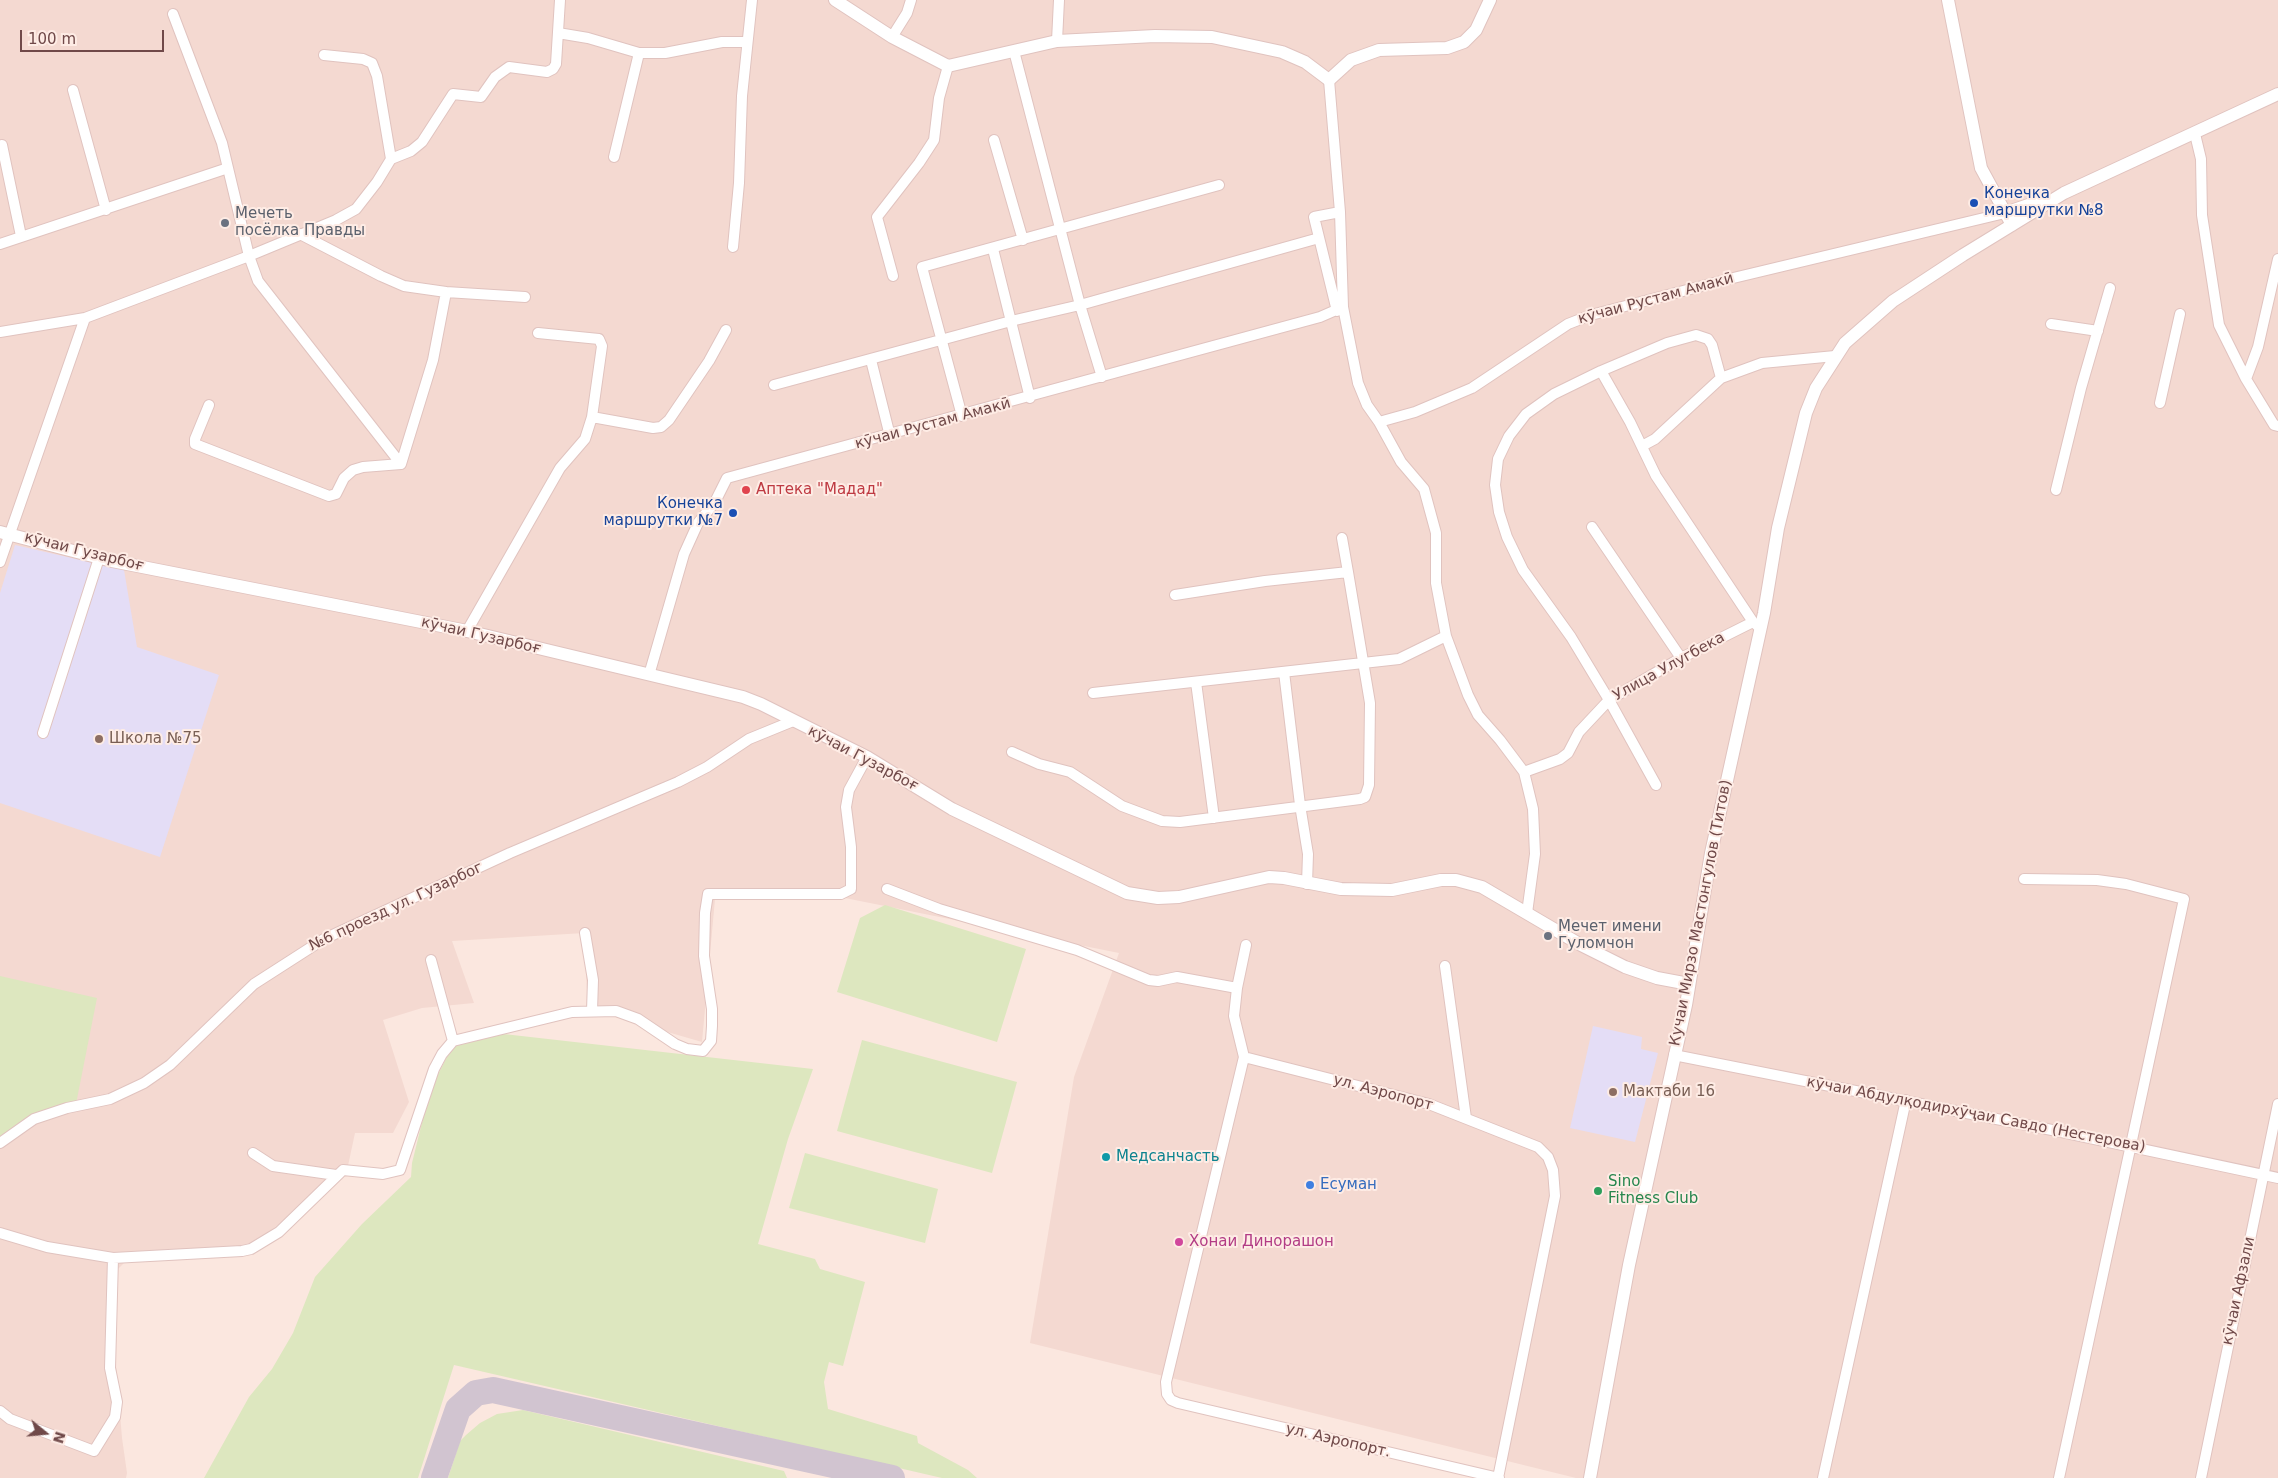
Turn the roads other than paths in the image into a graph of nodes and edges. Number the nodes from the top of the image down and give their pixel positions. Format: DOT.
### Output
graph roads {
  1 [pos="560,0"];
  2 [pos="752,0"];
  3 [pos="835,0"];
  4 [pos="911,0"];
  5 [pos="1059,0"];
  6 [pos="1490,0"];
  7 [pos="1948,0"];
  8 [pos="173,14"];
  9 [pos="558,33"];
  10 [pos="892,37"];
  11 [pos="1057,41"];
  12 [pos="746,42"];
  13 [pos="1014,51"];
  14 [pos="639,53"];
  15 [pos="324,55"];
  16 [pos="948,66"];
  17 [pos="1330,80"];
  18 [pos="74,90"];
  19 [pos="2278,94"];
  20 [pos="2195,134"];
  21 [pos="994,140"];
  22 [pos="2,145"];
  23 [pos="614,157"];
  24 [pos="391,159"];
  25 [pos="228,168"];
  26 [pos="1218,185"];
  27 [pos="2064,193"];
  28 [pos="106,210"];
  29 [pos="1340,212"];
  30 [pos="2005,213"];
  31 [pos="2012,225"];
  32 [pos="1060,229"];
  33 [pos="300,234"];
  34 [pos="21,236"];
  35 [pos="1319,238"];
  36 [pos="1023,240"];
  37 [pos="0,244"];
  38 [pos="733,247"];
  39 [pos="993,249"];
  40 [pos="249,256"];
  41 [pos="2278,259"];
  42 [pos="893,276"];
  43 [pos="2110,288"];
  44 [pos="446,292"];
  45 [pos="524,297"];
  46 [pos="1080,305"];
  47 [pos="1340,309"];
  48 [pos="2180,314"];
  49 [pos="85,318"];
  50 [pos="1011,321"];
  51 [pos="2051,324"];
  52 [pos="726,330"];
  53 [pos="0,332"];
  54 [pos="2098,332"];
  55 [pos="538,333"];
  56 [pos="942,340"];
  57 [pos="1835,356"];
  58 [pos="871,360"];
  59 [pos="1601,370"];
  60 [pos="1102,377"];
  61 [pos="1721,378"];
  62 [pos="2246,379"];
  63 [pos="774,385"];
  64 [pos="1030,398"];
  65 [pos="2160,402"];
  66 [pos="209,405"];
  67 [pos="962,416"];
  68 [pos="592,417"];
  69 [pos="1379,422"];
  70 [pos="2278,426"];
  71 [pos="890,436"];
  72 [pos="1642,446"];
  73 [pos="401,464"];
  74 [pos="2056,490"];
  75 [pos="1592,526"];
  76 [pos="5,533"];
  77 [pos="1342,538"];
  78 [pos="99,558"];
  79 [pos="0,562"];
  80 [pos="1348,572"];
  81 [pos="1175,595"];
  82 [pos="1756,625"];
  83 [pos="467,631"];
  84 [pos="1446,636"];
  85 [pos="1681,658"];
  86 [pos="1364,663"];
  87 [pos="1284,672"];
  88 [pos="649,675"];
  89 [pos="1196,682"];
  90 [pos="1093,693"];
  91 [pos="1609,700"];
  92 [pos="793,720"];
  93 [pos="43,733"];
  94 [pos="1012,752"];
  95 [pos="867,757"];
  96 [pos="1524,772"];
  97 [pos="1656,785"];
  98 [pos="1300,806"];
  99 [pos="1214,818"];
  100 [pos="2024,879"];
  101 [pos="1307,884"];
  102 [pos="887,889"];
  103 [pos="1527,913"];
  104 [pos="585,934"];
  105 [pos="1246,945"];
  106 [pos="431,960"];
  107 [pos="1445,966"];
  108 [pos="1689,984"];
  109 [pos="1237,988"];
  110 [pos="592,1011"];
  111 [pos="453,1042"];
  112 [pos="1674,1054"];
  113 [pos="1244,1056"];
  114 [pos="1906,1100"];
  115 [pos="2278,1104"];
  116 [pos="1466,1118"];
  117 [pos="0,1143"];
  118 [pos="2130,1146"];
  119 [pos="253,1153"];
  120 [pos="2264,1174"];
  121 [pos="336,1175"];
  122 [pos="2278,1178"];
  123 [pos="0,1233"];
  124 [pos="113,1258"];
  125 [pos="0,1412"];
  126 [pos="1498,1478"];
  127 [pos="1590,1478"];
  128 [pos="1823,1478"];
  129 [pos="2059,1478"];
  130 [pos="2201,1478"];
  1 -- 9 [label="street"];
  2 -- 12 [label="street"];
  3 -- 10 [label="street"];
  4 -- 10 [label="street"];
  5 -- 11 [label="street"];
  6 -- 17 [label="street"];
  7 -- 30 [label="street"];
  8 -- 25 [label="street"];
  9 -- 14 [label="street"];
  9 -- 24 [label="street"];
  10 -- 16 [label="street"];
  11 -- 13 [label="street"];
  11 -- 17 [label="street"];
  12 -- 14 [label="street"];
  12 -- 38 [label="street"];
  13 -- 16 [label="street"];
  13 -- 32 [label="street"];
  14 -- 23 [label="street"];
  15 -- 24 [label="street"];
  16 -- 42 [label="street"];
  17 -- 29 [label="street"];
  18 -- 28 [label="street"];
  19 -- 20 [label="street"];
  20 -- 27 [label="street"];
  20 -- 62 [label="street"];
  21 -- 36 [label="street"];
  22 -- 34 [label="street"];
  24 -- 33 [label="street"];
  25 -- 28 [label="street"];
  25 -- 40 [label="street"];
  26 -- 32 [label="street"];
  27 -- 30 [label="street"];
  27 -- 31 [label="street, Кучаи Мирзо Мастонгулов (Титов)"];
  28 -- 34 [label="street"];
  29 -- 35 [label="street"];
  29 -- 47 [label="street"];
  30 -- 31 [label="street"];
  30 -- 69 [label="street, кӯчаи Рустам Амакӣ"];
  31 -- 57 [label="street, Кучаи Мирзо Мастонгулов (Титов)"];
  32 -- 36 [label="street"];
  32 -- 46 [label="street"];
  33 -- 40 [label="street"];
  33 -- 44 [label="street"];
  34 -- 37 [label="street"];
  35 -- 46 [label="street"];
  35 -- 47 [label="street"];
  36 -- 39 [label="street"];
  39 -- 50 [label="street"];
  39 -- 56 [label="street"];
  40 -- 49 [label="street"];
  40 -- 73 [label="street"];
  41 -- 62 [label="street"];
  43 -- 54 [label="street"];
  44 -- 45 [label="street"];
  44 -- 73 [label="street"];
  46 -- 50 [label="street"];
  46 -- 60 [label="street"];
  47 -- 60 [label="street, кӯчаи Рустам Амакӣ"];
  47 -- 69 [label="street"];
  48 -- 65 [label="street"];
  49 -- 53 [label="street"];
  49 -- 76 [label="street"];
  50 -- 56 [label="street"];
  50 -- 64 [label="street"];
  51 -- 54 [label="street"];
  52 -- 68 [label="street"];
  54 -- 74 [label="street"];
  55 -- 68 [label="street"];
  56 -- 58 [label="street"];
  56 -- 67 [label="street"];
  57 -- 61 [label="street"];
  57 -- 82 [label="street, Кучаи Мирзо Мастонгулов (Титов)"];
  58 -- 63 [label="street"];
  58 -- 71 [label="street"];
  59 -- 61 [label="street"];
  59 -- 72 [label="street"];
  59 -- 91 [label="street"];
  60 -- 64 [label="street, кӯчаи Рустам Амакӣ"];
  61 -- 72 [label="street"];
  62 -- 70 [label="street"];
  64 -- 67 [label="street, кӯчаи Рустам Амакӣ"];
  66 -- 73 [label="street"];
  67 -- 71 [label="street, кӯчаи Рустам Амакӣ"];
  68 -- 83 [label="street"];
  69 -- 84 [label="street"];
  71 -- 88 [label="street, кӯчаи Рустам Амакӣ"];
  72 -- 82 [label="street"];
  75 -- 85 [label="street"];
  76 -- 78 [label="street, кӯчаи Гузарбоғ"];
  76 -- 79 [label="street"];
  77 -- 80 [label="street"];
  78 -- 83 [label="street, кӯчаи Гузарбоғ"];
  78 -- 93 [label="street"];
  80 -- 81 [label="street"];
  80 -- 86 [label="street"];
  82 -- 85 [label="street, Улица Улугбека"];
  82 -- 108 [label="street, Кучаи Мирзо Мастонгулов (Титов)"];
  83 -- 88 [label="street, кӯчаи Гузарбоғ"];
  84 -- 86 [label="street"];
  84 -- 96 [label="street"];
  85 -- 91 [label="street, Улица Улугбека"];
  86 -- 87 [label="street"];
  86 -- 98 [label="street"];
  87 -- 89 [label="street"];
  87 -- 98 [label="street"];
  88 -- 92 [label="street, кӯчаи Гузарбоғ"];
  89 -- 90 [label="street"];
  89 -- 99 [label="street"];
  91 -- 96 [label="street, Улица Улугбека"];
  91 -- 97 [label="street"];
  92 -- 95 [label="street, кӯчаи Гузарбоғ"];
  92 -- 117 [label="street, №6 проезд ул. Гузарбог"];
  94 -- 99 [label="street"];
  95 -- 101 [label="street, кӯчаи Гузарбоғ"];
  95 -- 110 [label="street"];
  96 -- 103 [label="street"];
  98 -- 99 [label="street"];
  98 -- 101 [label="street"];
  100 -- 118 [label="street"];
  101 -- 103 [label="street, кӯчаи Гузарбоғ"];
  102 -- 109 [label="street"];
  103 -- 108 [label="street, кӯчаи Гузарбоғ"];
  104 -- 110 [label="street"];
  105 -- 109 [label="street"];
  106 -- 111 [label="street"];
  107 -- 116 [label="street"];
  108 -- 112 [label="street, Кучаи Мирзо Мастонгулов (Титов)"];
  109 -- 113 [label="street"];
  110 -- 111 [label="street"];
  111 -- 121 [label="street"];
  112 -- 114 [label="street, кӯчаи Абдулқодирхӯҷаи Савдо (Нестерова)"];
  112 -- 127 [label="street, Кучаи Мирзо Мастонгулов (Титов)"];
  113 -- 116 [label="street, ул. Аэропорт"];
  113 -- 126 [label="street, ул. Аэропорт."];
  114 -- 118 [label="street, кӯчаи Абдулқодирхӯҷаи Савдо (Нестерова)"];
  114 -- 128 [label="street"];
  115 -- 120 [label="street, кӯчаи Афзали"];
  116 -- 126 [label="street, ул. Аэропорт"];
  118 -- 120 [label="street, кӯчаи Абдулқодирхӯҷаи Савдо (Нестерова)"];
  118 -- 129 [label="street"];
  119 -- 121 [label="street"];
  120 -- 122 [label="street, кӯчаи Абдулқодирхӯҷаи Савдо (Нестерова)"];
  120 -- 130 [label="street, кӯчаи Афзали"];
  121 -- 124 [label="street"];
  123 -- 124 [label="street"];
  124 -- 125 [label="street"];
}
